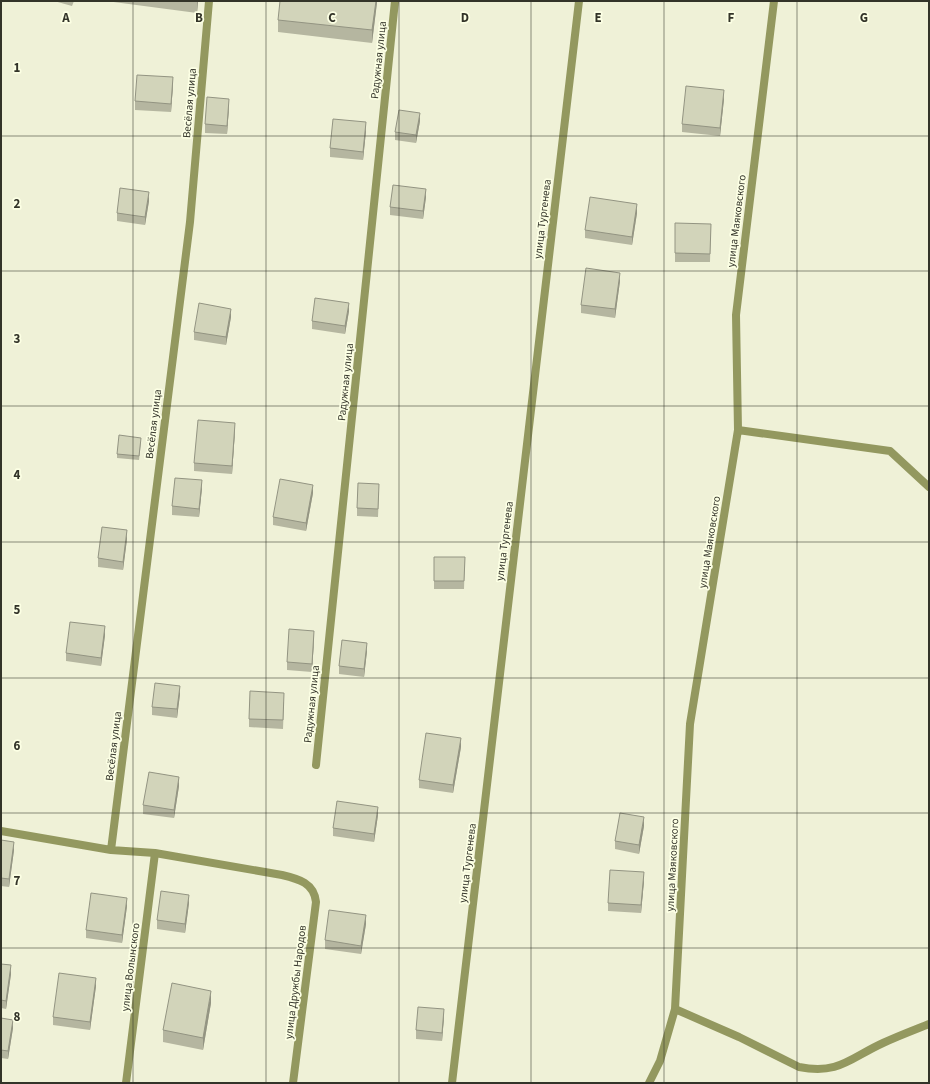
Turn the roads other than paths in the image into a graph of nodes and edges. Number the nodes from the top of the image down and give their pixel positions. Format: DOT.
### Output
graph roads {
  1 [pos="209,1"];
  2 [pos="395,1"];
  3 [pos="579,1"];
  4 [pos="774,1"];
  5 [pos="738,430"];
  6 [pos="929,487"];
  7 [pos="316,765"];
  8 [pos="1,831"];
  9 [pos="111,850"];
  10 [pos="155,853"];
  11 [pos="675,1009"];
  12 [pos="929,1024"];
  13 [pos="126,1083"];
  14 [pos="293,1083"];
  15 [pos="452,1083"];
  16 [pos="649,1083"];
  1 -- 9 [label="street, Весёлая улица"];
  2 -- 7 [label="street, Радужная улица"];
  3 -- 15 [label="street, улица Тургенева"];
  4 -- 5 [label="street, улица Маяковского"];
  5 -- 6 [label="street"];
  5 -- 11 [label="street, улица Маяковского"];
  8 -- 9 [label="street"];
  9 -- 10 [label="street"];
  10 -- 13 [label="street, улица Волынского"];
  10 -- 14 [label="street, улица Дружбы Народов"];
  11 -- 12 [label="street"];
  11 -- 16 [label="street, улица Маяковского"];
}
